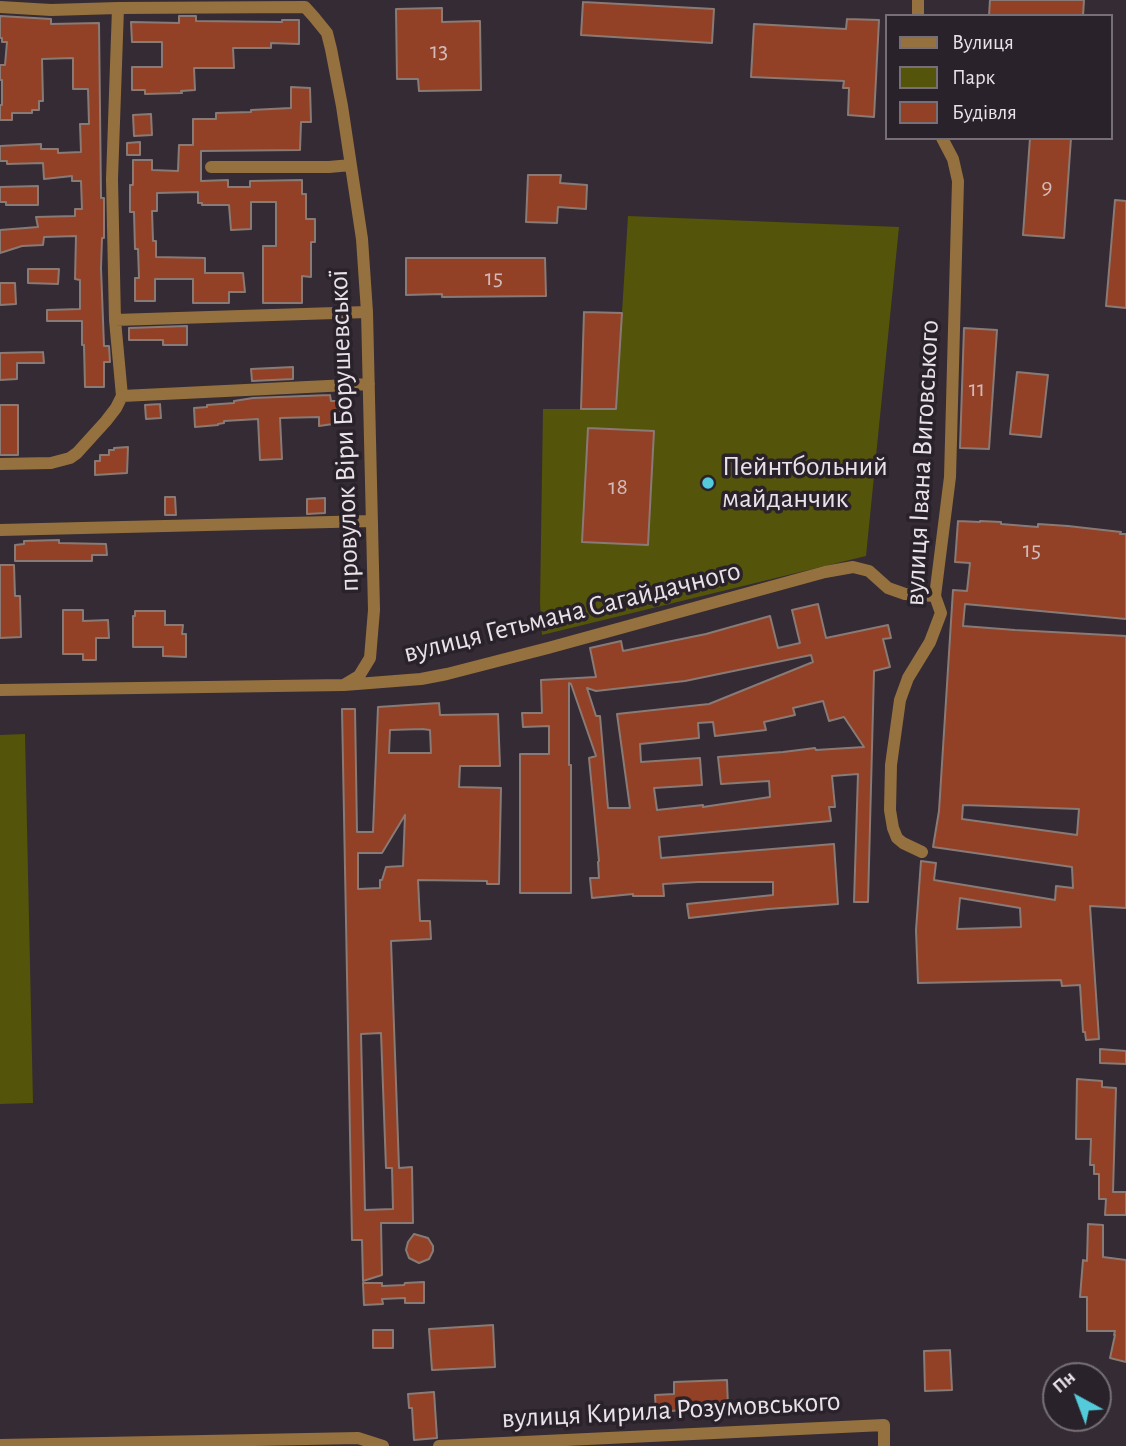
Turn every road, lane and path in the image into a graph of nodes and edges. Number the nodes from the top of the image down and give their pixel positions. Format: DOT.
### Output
graph roads {
  1 [pos="0,7"];
  2 [pos="118,8"];
  3 [pos="943,140"];
  4 [pos="351,165"];
  5 [pos="211,167"];
  6 [pos="367,312"];
  7 [pos="115,320"];
  8 [pos="369,384"];
  9 [pos="122,396"];
  10 [pos="0,464"];
  11 [pos="372,521"];
  12 [pos="0,530"];
  13 [pos="935,596"];
  14 [pos="344,685"];
  15 [pos="0,690"];
  16 [pos="922,852"];
  17 [pos="0,1445"];
  18 [pos="383,1446"];
  19 [pos="439,1446"];
  20 [pos="884,1446"];
  1 -- 2 [label="street, провулок Віри Борушевської"];
  2 -- 4 [label="street, провулок Віри Борушевської"];
  2 -- 7 [label="street"];
  3 -- 13 [label="street, вулиця Івана Виговського"];
  4 -- 5 [label="street"];
  4 -- 6 [label="street, провулок Віри Борушевської"];
  6 -- 7 [label="street"];
  6 -- 8 [label="street, провулок Віри Борушевської"];
  7 -- 9 [label="street"];
  8 -- 9 [label="street"];
  8 -- 11 [label="street, провулок Віри Борушевської"];
  9 -- 10 [label="street"];
  11 -- 12 [label="street"];
  11 -- 14 [label="street, провулок Віри Борушевської"];
  13 -- 14 [label="street, вулиця Гетьмана Сагайдачного"];
  13 -- 16 [label="street, вулиця Івана Виговського"];
  14 -- 15 [label="street, вулиця Гетьмана Сагайдачного"];
  17 -- 18 [label="street"];
  19 -- 20 [label="street, вулиця Кирила Розумовського"];
}
